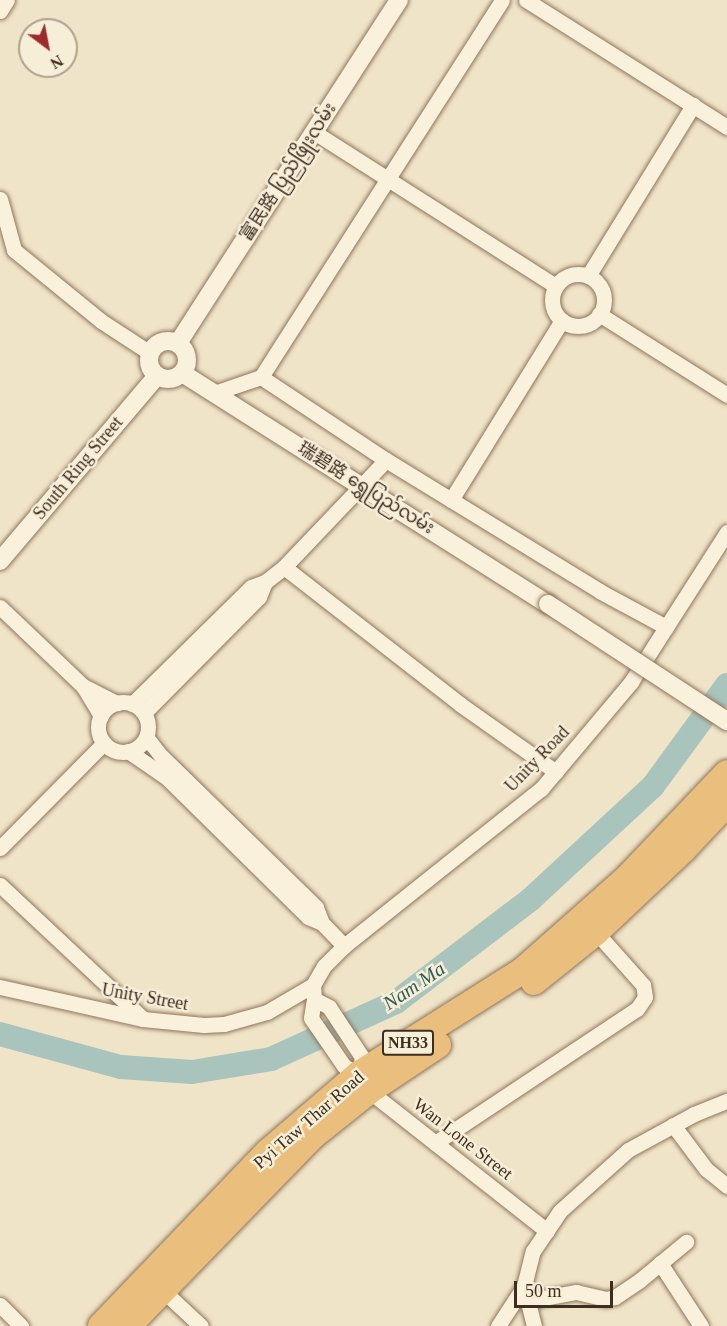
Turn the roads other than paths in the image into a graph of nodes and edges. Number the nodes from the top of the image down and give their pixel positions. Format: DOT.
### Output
graph roads {
  1 [pos="6,0"];
  2 [pos="399,0"];
  3 [pos="502,0"];
  4 [pos="526,0"];
  5 [pos="0,11"];
  6 [pos="693,105"];
  7 [pos="727,127"];
  8 [pos="314,132"];
  9 [pos="387,179"];
  10 [pos="0,199"];
  11 [pos="0,240"];
  12 [pos="15,250"];
  13 [pos="588,276"];
  14 [pos="556,286"];
  15 [pos="599,314"];
  16 [pos="561,320"];
  17 [pos="178,343"];
  18 [pos="150,353"];
  19 [pos="182,373"];
  20 [pos="157,376"];
  21 [pos="261,377"];
  22 [pos="214,393"];
  23 [pos="727,395"];
  24 [pos="386,460"];
  25 [pos="361,485"];
  26 [pos="451,500"];
  27 [pos="727,532"];
  28 [pos="0,561"];
  29 [pos="284,567"];
  30 [pos="0,607"];
  31 [pos="666,627"];
  32 [pos="83,686"];
  33 [pos="131,706"];
  34 [pos="101,716"];
  35 [pos="727,721"];
  36 [pos="146,737"];
  37 [pos="104,743"];
  38 [pos="128,751"];
  39 [pos="556,772"];
  40 [pos="727,773"];
  41 [pos="727,803"];
  42 [pos="0,848"];
  43 [pos="0,885"];
  44 [pos="322,923"];
  45 [pos="596,932"];
  46 [pos="344,946"];
  47 [pos="0,987"];
  48 [pos="314,992"];
  49 [pos="143,1019"];
  50 [pos="359,1072"];
  51 [pos="727,1101"];
  52 [pos="673,1125"];
  53 [pos="435,1143"];
  54 [pos="727,1186"];
  55 [pos="547,1231"];
  56 [pos="686,1242"];
  57 [pos="660,1263"];
  58 [pos="156,1284"];
  59 [pos="526,1294"];
  60 [pos="0,1305"];
  61 [pos="21,1326"];
  62 [pos="100,1326"];
  63 [pos="128,1326"];
  64 [pos="201,1326"];
  65 [pos="498,1326"];
  66 [pos="534,1326"];
  67 [pos="700,1326"];
  1 -- 5 [label="street"];
  2 -- 8 [label="street, 富民路 ပြည်ဖြိုးလမ်း"];
  3 -- 9 [label="street"];
  4 -- 6 [label="street"];
  6 -- 7 [label="street"];
  6 -- 13 [label="street"];
  8 -- 9 [label="street"];
  8 -- 17 [label="street, 富民路 ပြည်ဖြိုးလမ်း"];
  9 -- 14 [label="street"];
  9 -- 21 [label="street"];
  10 -- 12 [label="street"];
  11 -- 12 [label="street"];
  12 -- 18 [label="street"];
  13 -- 14 [label="street"];
  13 -- 15 [label="street"];
  14 -- 16 [label="street"];
  15 -- 16 [label="street"];
  15 -- 23 [label="street"];
  16 -- 26 [label="street"];
  17 -- 18 [label="street"];
  17 -- 19 [label="street"];
  18 -- 20 [label="street"];
  19 -- 20 [label="street"];
  19 -- 22 [label="street, 瑞碧路 ရွှေပြည်လမ်း"];
  20 -- 28 [label="street, South Ring Street"];
  21 -- 22 [label="street"];
  21 -- 24 [label="street"];
  22 -- 25 [label="street, 瑞碧路 ရွှေပြည်လမ်း"];
  24 -- 25 [label="street"];
  24 -- 26 [label="street"];
  25 -- 29 [label="street"];
  25 -- 35 [label="street, 瑞碧路 ရွှေပြည်လမ်း, bridge"];
  26 -- 31 [label="street"];
  27 -- 31 [label="street, Unity Road"];
  29 -- 33 [label="street"];
  29 -- 39 [label="street"];
  30 -- 32 [label="street"];
  31 -- 39 [label="street, Unity Road"];
  32 -- 33 [label="street"];
  32 -- 34 [label="street"];
  33 -- 34 [label="street"];
  33 -- 36 [label="street"];
  34 -- 37 [label="street"];
  36 -- 38 [label="street"];
  36 -- 44 [label="street"];
  37 -- 38 [label="street"];
  37 -- 42 [label="street"];
  38 -- 44 [label="street"];
  39 -- 46 [label="street, Unity Road"];
  40 -- 50 [label="highway, Pyi Taw Thar Road / NH33"];
  41 -- 45 [label="highway, Pyi Taw Thar Road / NH33"];
  43 -- 49 [label="street"];
  44 -- 46 [label="street"];
  45 -- 50 [label="highway, Pyi Taw Thar Road / NH33"];
  45 -- 53 [label="street"];
  46 -- 48 [label="street, Unity Road"];
  47 -- 49 [label="street, Unity Street"];
  48 -- 49 [label="street, Unity Street"];
  48 -- 50 [label="street"];
  48 -- 50 [label="street"];
  50 -- 53 [label="street, Wan Lone Street"];
  50 -- 58 [label="highway, Pyi Taw Thar Road / NH33"];
  51 -- 52 [label="street"];
  52 -- 54 [label="street"];
  52 -- 55 [label="street"];
  53 -- 55 [label="street, Wan Lone Street"];
  55 -- 59 [label="street"];
  56 -- 57 [label="street"];
  57 -- 59 [label="street"];
  57 -- 67 [label="street"];
  58 -- 62 [label="highway, Pyi Taw Thar Road / NH33"];
  58 -- 63 [label="highway, Pyi Taw Thar Road / NH33"];
  58 -- 64 [label="street"];
  59 -- 65 [label="street"];
  59 -- 66 [label="street"];
  60 -- 61 [label="street"];
}
